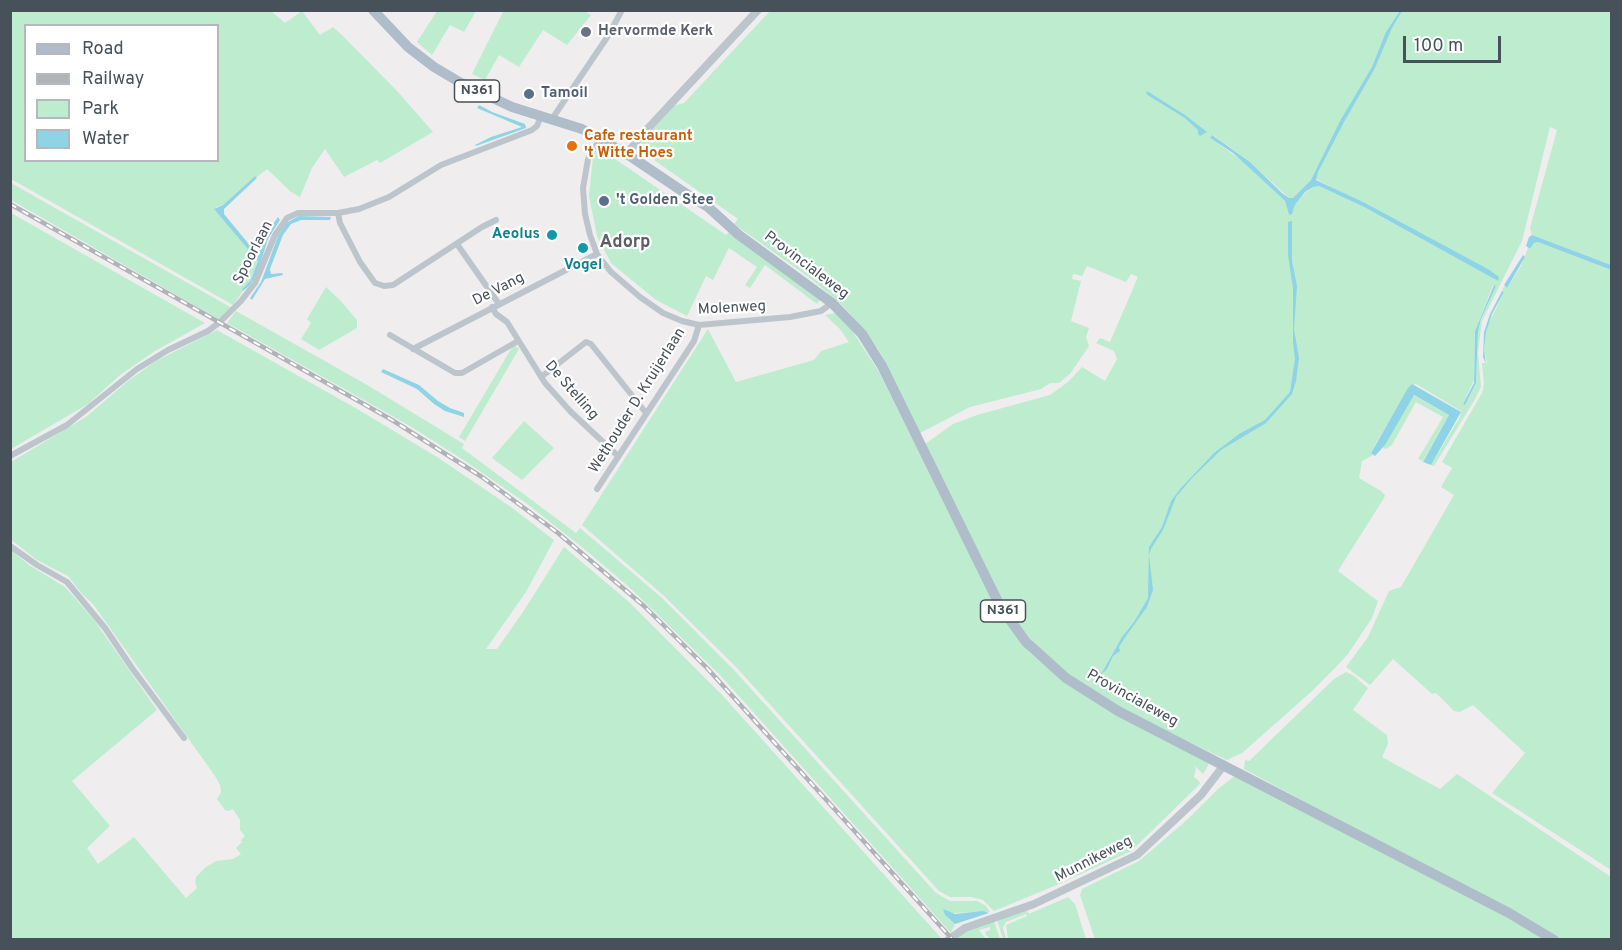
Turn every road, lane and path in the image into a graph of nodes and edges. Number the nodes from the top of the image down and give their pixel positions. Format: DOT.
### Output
graph roads {
  1 [pos="373,10"];
  2 [pos="622,10"];
  3 [pos="758,10"];
  4 [pos="546,118"];
  5 [pos="601,138"];
  6 [pos="627,154"];
  7 [pos="338,213"];
  8 [pos="496,220"];
  9 [pos="457,244"];
  10 [pos="597,254"];
  11 [pos="832,303"];
  12 [pos="499,304"];
  13 [pos="492,307"];
  14 [pos="699,325"];
  15 [pos="390,335"];
  16 [pos="518,341"];
  17 [pos="413,349"];
  18 [pos="541,377"];
  19 [pos="646,413"];
  20 [pos="10,456"];
  21 [pos="618,456"];
  22 [pos="597,489"];
  23 [pos="10,546"];
  24 [pos="184,738"];
  25 [pos="1224,765"];
  26 [pos="948,939"];
  27 [pos="1554,939"];
  1 -- 4 [label="main road, Provincialeweg / N361"];
  2 -- 4 [label="street, Spoorlaan"];
  3 -- 6 [label="street"];
  4 -- 5 [label="main road, Provincialeweg / N361"];
  4 -- 7 [label="street, Spoorlaan"];
  5 -- 6 [label="main road, Provincialeweg / N361"];
  5 -- 10 [label="street, Molenweg"];
  6 -- 11 [label="main road, Provincialeweg / N361"];
  7 -- 9 [label="street"];
  7 -- 20 [label="street, Spoorlaan"];
  8 -- 9 [label="street"];
  9 -- 12 [label="street"];
  10 -- 12 [label="street, De Vang"];
  10 -- 14 [label="street, Molenweg"];
  11 -- 14 [label="street, Molenweg"];
  11 -- 25 [label="main road, Provincialeweg / N361"];
  12 -- 13 [label="street, De Vang"];
  13 -- 16 [label="street, De Stelling"];
  13 -- 17 [label="street, De Vang"];
  14 -- 19 [label="street, Wethouder D. Kruijerlaan"];
  15 -- 17 [label="street"];
  16 -- 17 [label="street"];
  16 -- 18 [label="street, De Stelling"];
  18 -- 19 [label="street"];
  18 -- 21 [label="street, De Stelling"];
  19 -- 21 [label="street, Wethouder D. Kruijerlaan"];
  21 -- 22 [label="street, Wethouder D. Kruijerlaan"];
  23 -- 24 [label="street"];
  25 -- 26 [label="street, Munnikeweg"];
  25 -- 27 [label="main road, Provincialeweg / N361"];
}
